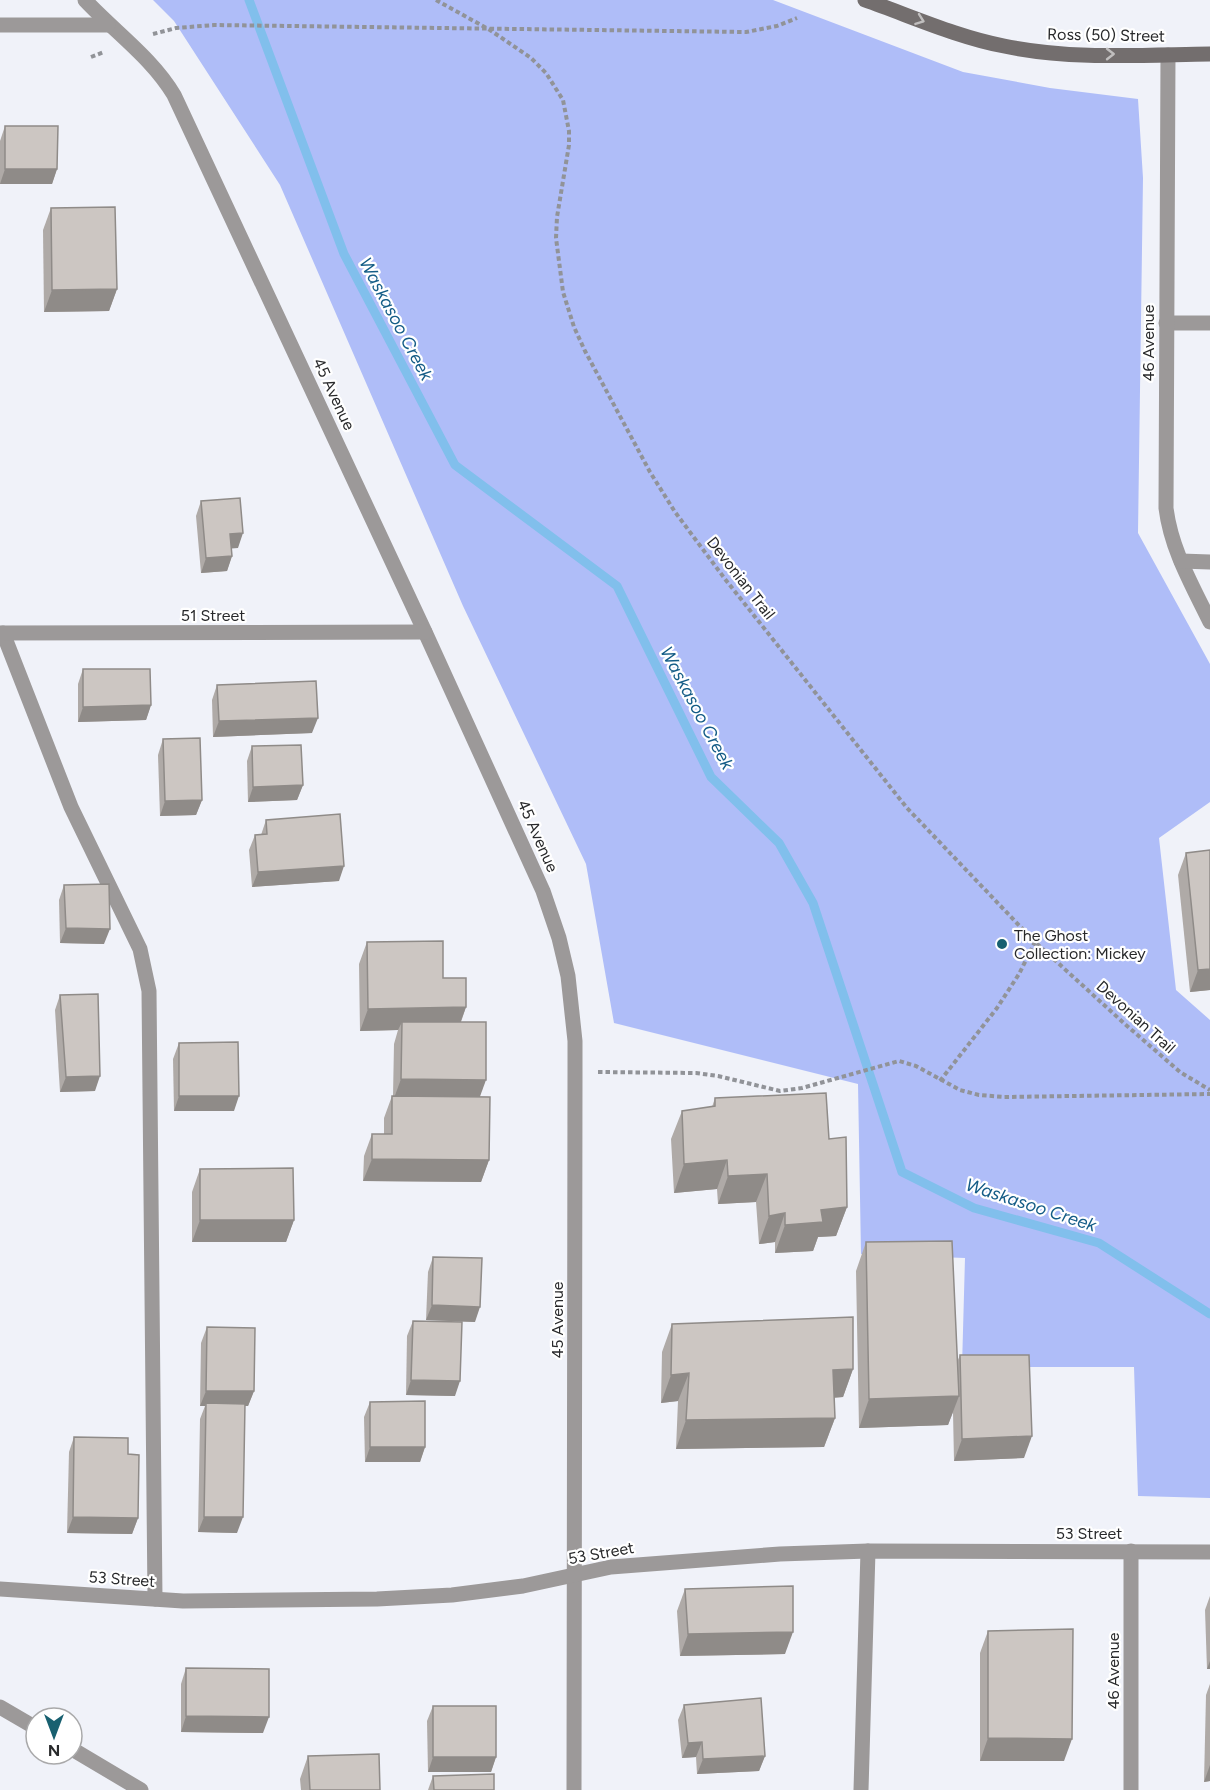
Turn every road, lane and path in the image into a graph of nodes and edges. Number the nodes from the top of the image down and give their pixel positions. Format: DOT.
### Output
graph roads {
  1 [pos="85,0"];
  2 [pos="436,0"];
  3 [pos="865,0"];
  4 [pos="797,18"];
  5 [pos="0,25"];
  6 [pos="108,25"];
  7 [pos="490,30"];
  8 [pos="150,34"];
  9 [pos="1210,54"];
  10 [pos="1168,55"];
  11 [pos="1166,323"];
  12 [pos="1210,323"];
  13 [pos="1181,561"];
  14 [pos="1210,562"];
  15 [pos="1210,622"];
  16 [pos="425,632"];
  17 [pos="2,633"];
  18 [pos="1035,942"];
  19 [pos="575,1072"];
  20 [pos="940,1081"];
  21 [pos="1210,1092"];
  22 [pos="868,1551"];
  23 [pos="1131,1551"];
  24 [pos="1210,1552"];
  25 [pos="574,1576"];
  26 [pos="0,1589"];
  27 [pos="155,1599"];
  28 [pos="0,1707"];
  29 [pos="24,1721"];
  30 [pos="84,1756"];
  31 [pos="141,1790"];
  32 [pos="574,1790"];
  33 [pos="861,1790"];
  34 [pos="1131,1790"];
  1 -- 6 [label="street, 45 Avenue"];
  2 -- 7 [label="path, Devonian Trail"];
  3 -- 10 [label="main road, Ross (50) Street, one-way"];
  4 -- 7 [label="path"];
  5 -- 6 [label="street"];
  6 -- 16 [label="street, 45 Avenue"];
  7 -- 8 [label="path"];
  7 -- 18 [label="path, Devonian Trail"];
  9 -- 10 [label="main road, Ross (50) Street"];
  10 -- 11 [label="street, 46 Avenue"];
  11 -- 12 [label="street"];
  11 -- 13 [label="street, 46 Avenue"];
  13 -- 14 [label="street"];
  13 -- 15 [label="street, 46 Avenue"];
  16 -- 17 [label="street, 51 Street"];
  16 -- 19 [label="street, 45 Avenue"];
  17 -- 27 [label="street"];
  18 -- 20 [label="path"];
  18 -- 21 [label="path, Devonian Trail"];
  19 -- 20 [label="path"];
  19 -- 25 [label="street, 45 Avenue"];
  20 -- 21 [label="path"];
  22 -- 23 [label="street, 53 Street"];
  22 -- 25 [label="street, 53 Street"];
  22 -- 33 [label="street"];
  23 -- 24 [label="street, 53 Street"];
  23 -- 34 [label="street, 46 Avenue"];
  25 -- 27 [label="street, 53 Street"];
  25 -- 32 [label="street, 45 Avenue"];
  26 -- 27 [label="street, 53 Street"];
  28 -- 29 [label="street"];
  30 -- 31 [label="street"];
}
